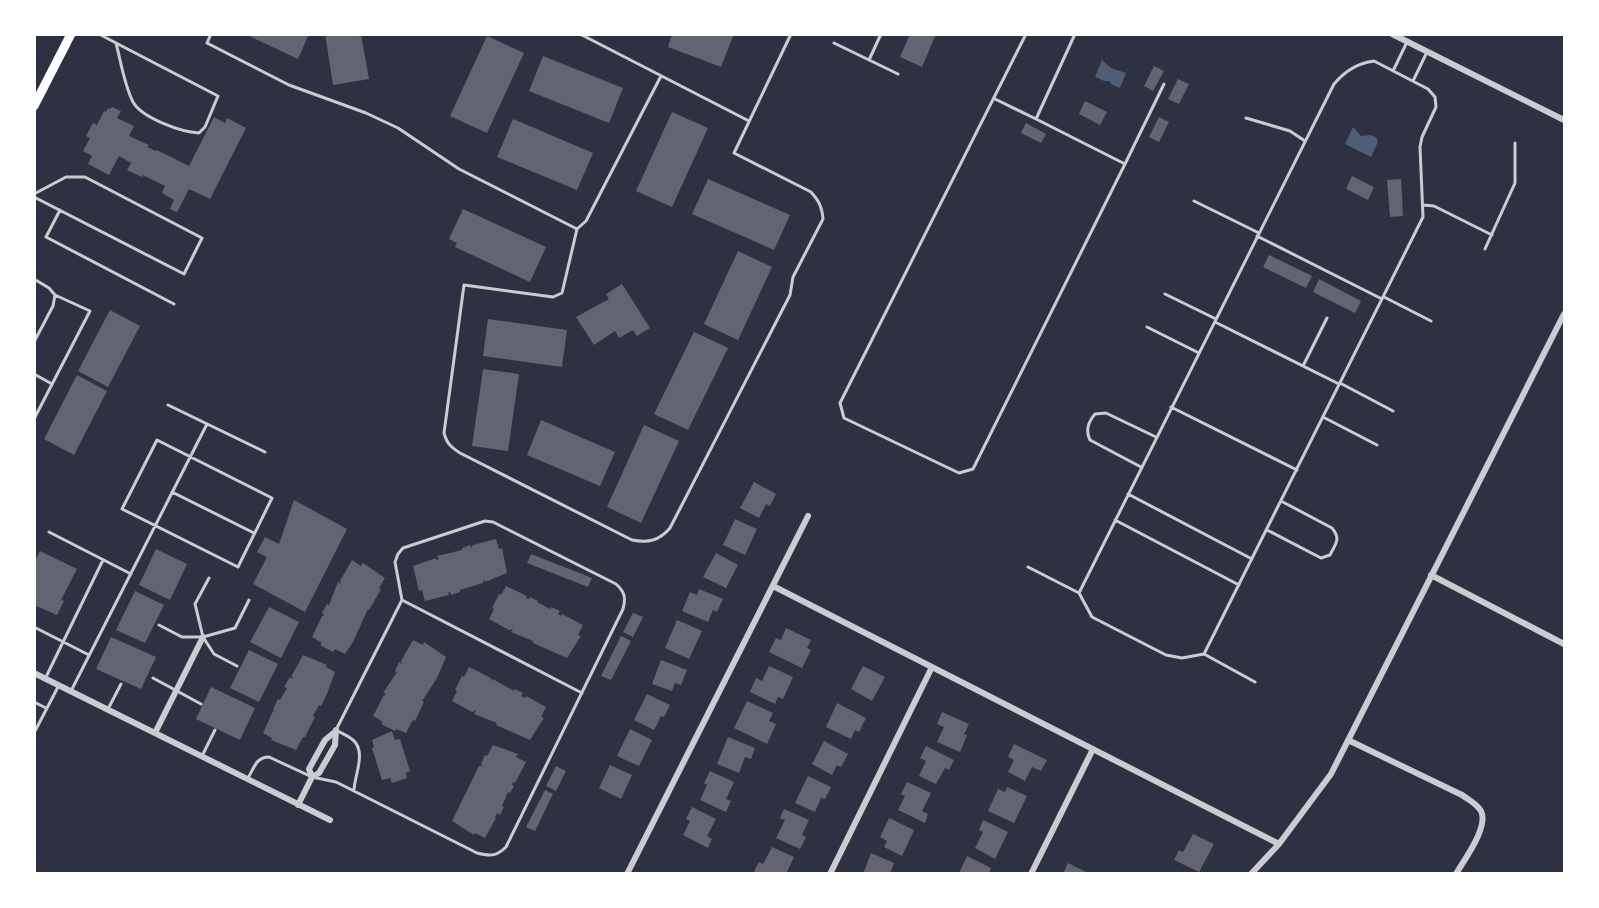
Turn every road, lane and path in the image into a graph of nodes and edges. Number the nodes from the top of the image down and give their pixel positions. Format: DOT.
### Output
graph roads {
  1 [pos="71,34"];
  2 [pos="99,34"];
  3 [pos="211,34"];
  4 [pos="580,34"];
  5 [pos="791,34"];
  6 [pos="881,34"];
  7 [pos="1026,34"];
  8 [pos="1075,34"];
  9 [pos="1392,34"];
  10 [pos="1407,42"];
  11 [pos="116,43"];
  12 [pos="834,43"];
  13 [pos="1427,52"];
  14 [pos="869,60"];
  15 [pos="1393,72"];
  16 [pos="898,74"];
  17 [pos="661,76"];
  18 [pos="1413,81"];
  19 [pos="1164,84"];
  20 [pos="994,99"];
  21 [pos="34,106"];
  22 [pos="1246,118"];
  23 [pos="1036,119"];
  24 [pos="1564,120"];
  25 [pos="749,121"];
  26 [pos="1305,141"];
  27 [pos="1515,143"];
  28 [pos="1125,164"];
  29 [pos="34,196"];
  30 [pos="1194,201"];
  31 [pos="1423,205"];
  32 [pos="60,210"];
  33 [pos="577,228"];
  34 [pos="1258,235"];
  35 [pos="1492,235"];
  36 [pos="1485,249"];
  37 [pos="34,279"];
  38 [pos="1165,294"];
  39 [pos="55,295"];
  40 [pos="1383,298"];
  41 [pos="174,304"];
  42 [pos="1564,314"];
  43 [pos="1327,318"];
  44 [pos="1215,320"];
  45 [pos="1431,321"];
  46 [pos="1147,327"];
  47 [pos="34,342"];
  48 [pos="1199,353"];
  49 [pos="1303,366"];
  50 [pos="34,374"];
  51 [pos="52,384"];
  52 [pos="1340,384"];
  53 [pos="168,405"];
  54 [pos="1171,407"];
  55 [pos="1393,411"];
  56 [pos="1323,417"];
  57 [pos="34,419"];
  58 [pos="207,424"];
  59 [pos="1156,437"];
  60 [pos="1377,445"];
  61 [pos="265,452"];
  62 [pos="190,457"];
  63 [pos="1141,467"];
  64 [pos="1297,470"];
  65 [pos="172,492"];
  66 [pos="1128,494"];
  67 [pos="1281,501"];
  68 [pos="808,516"];
  69 [pos="1115,520"];
  70 [pos="155,526"];
  71 [pos="1267,530"];
  72 [pos="49,532"];
  73 [pos="254,533"];
  74 [pos="1252,559"];
  75 [pos="103,560"];
  76 [pos="1029,567"];
  77 [pos="131,574"];
  78 [pos="1431,575"];
  79 [pos="209,578"];
  80 [pos="1239,585"];
  81 [pos="773,586"];
  82 [pos="1079,593"];
  83 [pos="249,600"];
  84 [pos="402,600"];
  85 [pos="159,625"];
  86 [pos="34,627"];
  87 [pos="203,637"];
  88 [pos="63,642"];
  89 [pos="1564,644"];
  90 [pos="1204,654"];
  91 [pos="90,655"];
  92 [pos="237,666"];
  93 [pos="932,667"];
  94 [pos="34,673"];
  95 [pos="45,678"];
  96 [pos="153,678"];
  97 [pos="1255,682"];
  98 [pos="121,684"];
  99 [pos="59,685"];
  100 [pos="71,691"];
  101 [pos="177,691"];
  102 [pos="582,693"];
  103 [pos="34,702"];
  104 [pos="201,704"];
  105 [pos="47,709"];
  106 [pos="108,710"];
  107 [pos="215,730"];
  108 [pos="336,730"];
  109 [pos="155,733"];
  110 [pos="34,734"];
  111 [pos="1348,740"];
  112 [pos="1093,749"];
  113 [pos="202,757"];
  114 [pos="312,777"];
  115 [pos="247,779"];
  116 [pos="354,791"];
  117 [pos="298,805"];
  118 [pos="330,820"];
  119 [pos="1279,844"];
  120 [pos="627,873"];
  121 [pos="830,873"];
  122 [pos="1031,873"];
  123 [pos="1251,873"];
  124 [pos="1456,873"];
  1 -- 21 [label="main road"];
  2 -- 11 [label="lane"];
  3 -- 33 [label="lane"];
  4 -- 17 [label="lane"];
  5 -- 25 [label="lane"];
  6 -- 14 [label="lane"];
  7 -- 20 [label="lane"];
  8 -- 23 [label="lane"];
  9 -- 10 [label="street"];
  10 -- 13 [label="street"];
  10 -- 15 [label="lane"];
  11 -- 11 [label="lane"];
  12 -- 14 [label="lane"];
  13 -- 18 [label="lane"];
  13 -- 24 [label="street"];
  14 -- 16 [label="lane"];
  15 -- 18 [label="lane"];
  15 -- 26 [label="lane"];
  17 -- 25 [label="lane"];
  17 -- 33 [label="lane"];
  18 -- 31 [label="lane"];
  19 -- 28 [label="lane"];
  20 -- 23 [label="lane"];
  20 -- 28 [label="lane"];
  22 -- 26 [label="lane"];
  23 -- 28 [label="lane"];
  25 -- 33 [label="lane"];
  26 -- 34 [label="lane"];
  27 -- 35 [label="lane"];
  29 -- 32 [label="lane"];
  29 -- 32 [label="lane"];
  30 -- 34 [label="lane"];
  31 -- 35 [label="lane"];
  31 -- 40 [label="lane"];
  32 -- 41 [label="lane"];
  34 -- 40 [label="lane"];
  34 -- 44 [label="lane"];
  35 -- 36 [label="lane"];
  37 -- 39 [label="lane"];
  38 -- 44 [label="lane"];
  39 -- 47 [label="lane"];
  39 -- 51 [label="lane"];
  40 -- 45 [label="lane"];
  40 -- 52 [label="lane"];
  42 -- 78 [label="street"];
  43 -- 49 [label="lane"];
  44 -- 48 [label="lane"];
  44 -- 49 [label="lane"];
  46 -- 48 [label="lane"];
  48 -- 54 [label="lane"];
  49 -- 52 [label="lane"];
  50 -- 51 [label="lane"];
  51 -- 57 [label="lane"];
  52 -- 55 [label="lane"];
  52 -- 56 [label="lane"];
  53 -- 58 [label="lane"];
  54 -- 59 [label="lane"];
  54 -- 64 [label="lane"];
  56 -- 60 [label="lane"];
  56 -- 64 [label="lane"];
  58 -- 61 [label="lane"];
  58 -- 62 [label="lane"];
  59 -- 63 [label="lane"];
  59 -- 63 [label="lane"];
  62 -- 65 [label="lane"];
  62 -- 70 [label="lane"];
  62 -- 73 [label="lane"];
  63 -- 66 [label="lane"];
  64 -- 67 [label="lane"];
  65 -- 70 [label="lane"];
  65 -- 73 [label="lane"];
  66 -- 69 [label="lane"];
  66 -- 74 [label="lane"];
  67 -- 71 [label="lane"];
  67 -- 71 [label="lane"];
  68 -- 81 [label="street"];
  69 -- 80 [label="lane"];
  69 -- 82 [label="lane"];
  70 -- 73 [label="lane"];
  70 -- 77 [label="lane"];
  71 -- 74 [label="lane"];
  72 -- 75 [label="lane"];
  74 -- 80 [label="lane"];
  75 -- 77 [label="lane"];
  75 -- 88 [label="lane"];
  76 -- 82 [label="lane"];
  77 -- 91 [label="lane"];
  78 -- 89 [label="street"];
  78 -- 111 [label="street"];
  79 -- 87 [label="lane"];
  80 -- 90 [label="lane"];
  81 -- 93 [label="street"];
  81 -- 120 [label="street"];
  82 -- 90 [label="lane"];
  83 -- 87 [label="lane"];
  84 -- 102 [label="lane"];
  84 -- 102 [label="lane"];
  84 -- 108 [label="lane"];
  85 -- 87 [label="lane"];
  86 -- 88 [label="lane"];
  87 -- 92 [label="lane"];
  87 -- 101 [label="street"];
  88 -- 91 [label="lane"];
  88 -- 95 [label="lane"];
  90 -- 97 [label="lane"];
  91 -- 100 [label="lane"];
  93 -- 112 [label="street"];
  93 -- 121 [label="street"];
  94 -- 95 [label="street"];
  95 -- 99 [label="street"];
  96 -- 101 [label="lane"];
  98 -- 106 [label="lane"];
  99 -- 100 [label="street"];
  99 -- 105 [label="lane"];
  100 -- 106 [label="street"];
  101 -- 104 [label="lane"];
  101 -- 109 [label="street"];
  102 -- 116 [label="lane"];
  103 -- 105 [label="lane"];
  105 -- 110 [label="lane"];
  106 -- 109 [label="street"];
  107 -- 113 [label="lane"];
  108 -- 114 [label="street"];
  108 -- 114 [label="street"];
  108 -- 116 [label="lane"];
  109 -- 113 [label="street"];
  111 -- 119 [label="street"];
  111 -- 124 [label="street"];
  112 -- 119 [label="street"];
  112 -- 122 [label="street"];
  113 -- 115 [label="street"];
  114 -- 115 [label="lane"];
  114 -- 116 [label="lane"];
  114 -- 117 [label="street"];
  115 -- 117 [label="street"];
  117 -- 118 [label="street"];
  119 -- 123 [label="street"];
}
